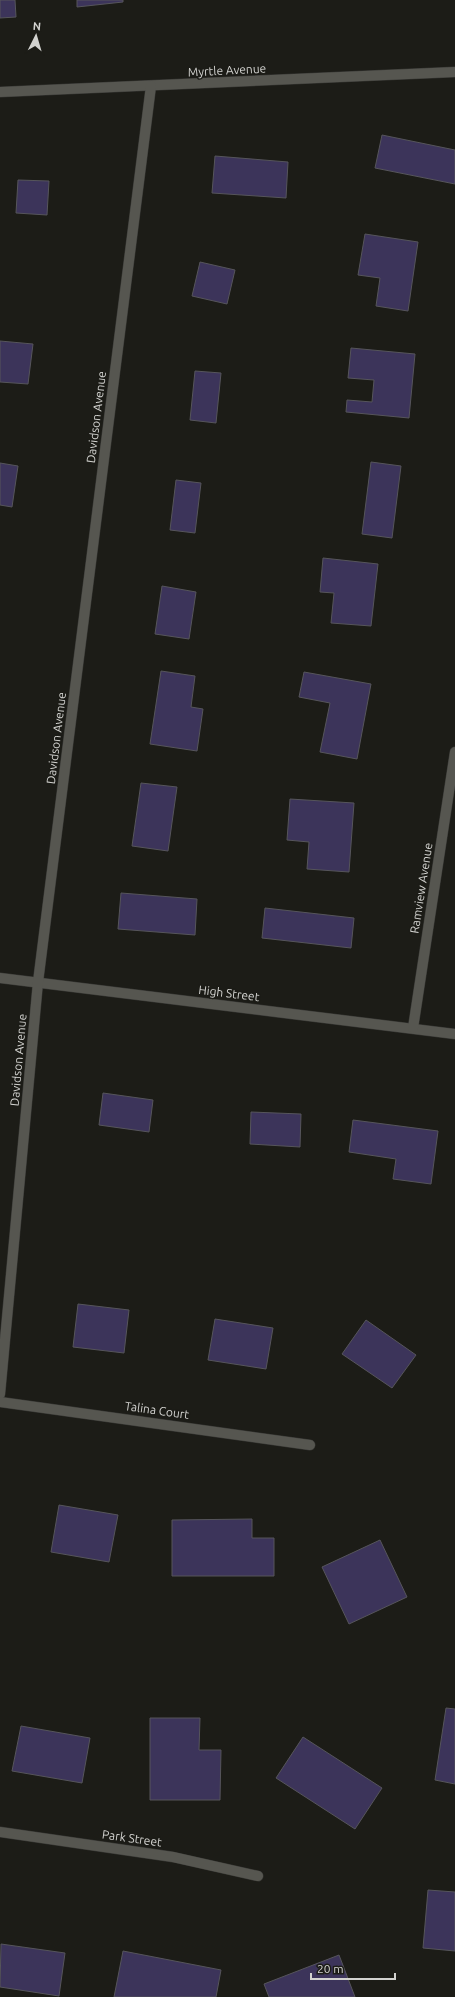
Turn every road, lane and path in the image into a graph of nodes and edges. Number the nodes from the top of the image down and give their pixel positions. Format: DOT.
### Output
graph roads {
  1 [pos="455,72"];
  2 [pos="151,86"];
  3 [pos="0,92"];
  4 [pos="455,752"];
  5 [pos="0,978"];
  6 [pos="38,982"];
  7 [pos="413,1028"];
  8 [pos="455,1034"];
  9 [pos="0,1394"];
  10 [pos="0,1402"];
  11 [pos="310,1445"];
  12 [pos="0,1832"];
  13 [pos="258,1876"];
  1 -- 2 [label="street, Myrtle Avenue"];
  2 -- 3 [label="street, Myrtle Avenue"];
  2 -- 6 [label="street, Davidson Avenue"];
  4 -- 7 [label="street, Ramview Avenue"];
  5 -- 6 [label="street, High Street"];
  6 -- 7 [label="street, High Street"];
  6 -- 9 [label="street, Davidson Avenue"];
  7 -- 8 [label="street, High Street"];
  10 -- 11 [label="street, Talina Court"];
  12 -- 13 [label="street, Park Street"];
}
